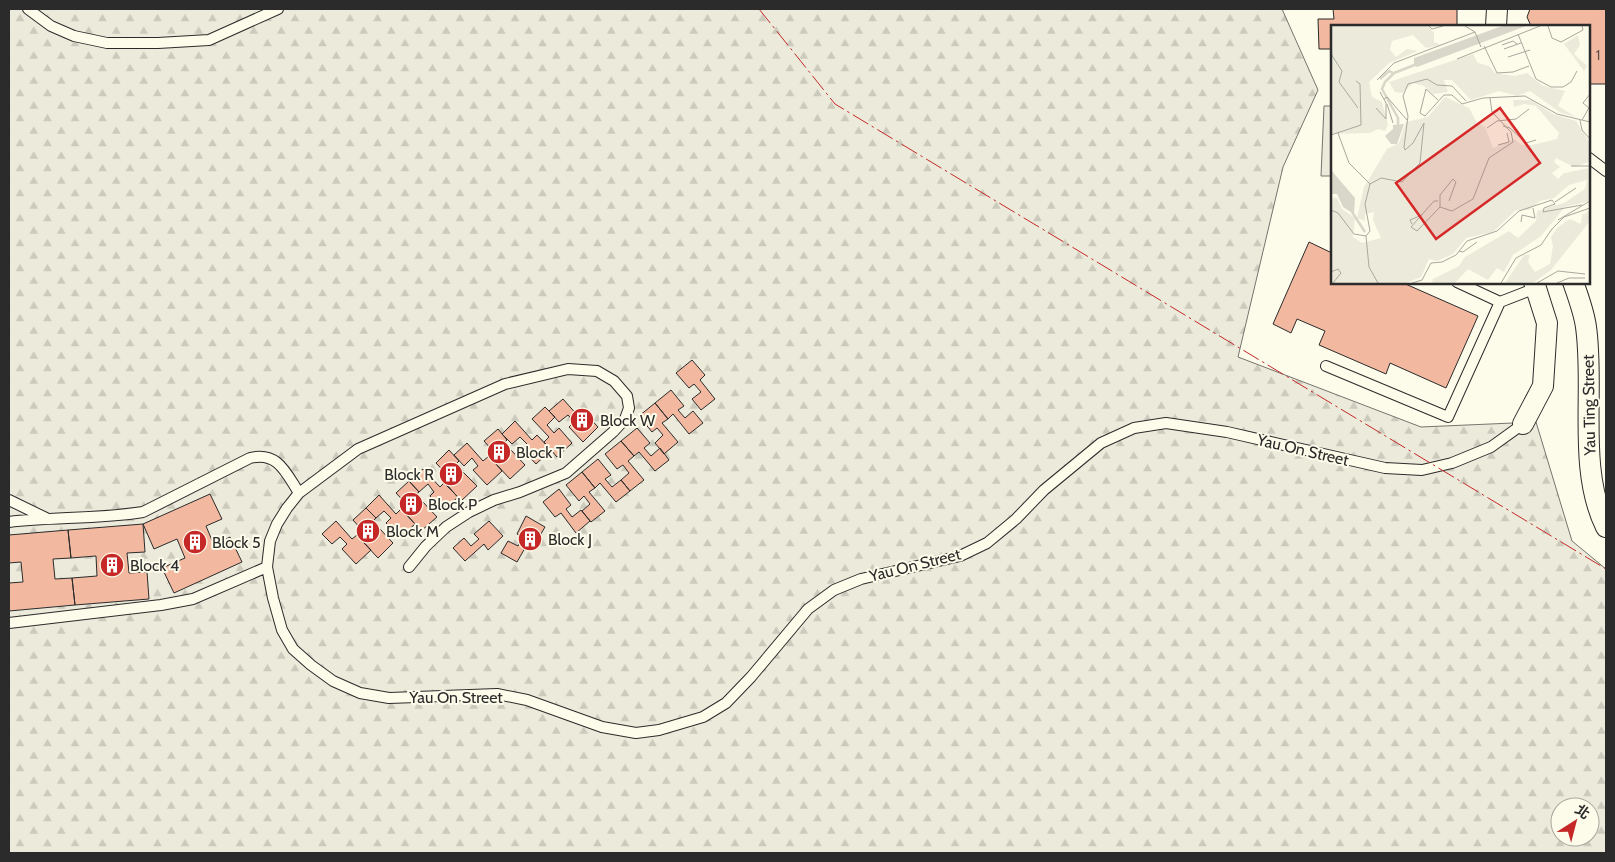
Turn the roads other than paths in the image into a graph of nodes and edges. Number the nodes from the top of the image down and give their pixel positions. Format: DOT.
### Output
graph roads {
  1 [pos="28,9"];
  2 [pos="278,9"];
  3 [pos="1498,9"];
  4 [pos="1496,25"];
  5 [pos="1590,159"];
  6 [pos="1606,171"];
  7 [pos="1461,284"];
  8 [pos="1574,284"];
  9 [pos="1535,285"];
  10 [pos="1500,302"];
  11 [pos="1326,366"];
  12 [pos="1522,424"];
  13 [pos="299,493"];
  14 [pos="9,500"];
  15 [pos="46,518"];
  16 [pos="9,522"];
  17 [pos="1606,527"];
  18 [pos="267,567"];
  19 [pos="409,567"];
  20 [pos="9,623"];
  1 -- 2 [label="lane"];
  3 -- 4 [label="street"];
  5 -- 6 [label="lane"];
  7 -- 10 [label="lane"];
  8 -- 17 [label="street, Yau Ting Street"];
  9 -- 10 [label="lane"];
  9 -- 12 [label="street, Yau On Street"];
  10 -- 11 [label="lane"];
  12 -- 18 [label="lane, Yau On Street"];
  13 -- 15 [label="lane"];
  13 -- 18 [label="lane, Yau On Street"];
  13 -- 19 [label="lane, Yau On Street"];
  14 -- 15 [label="lane"];
  15 -- 16 [label="lane"];
  18 -- 20 [label="lane"];
}
